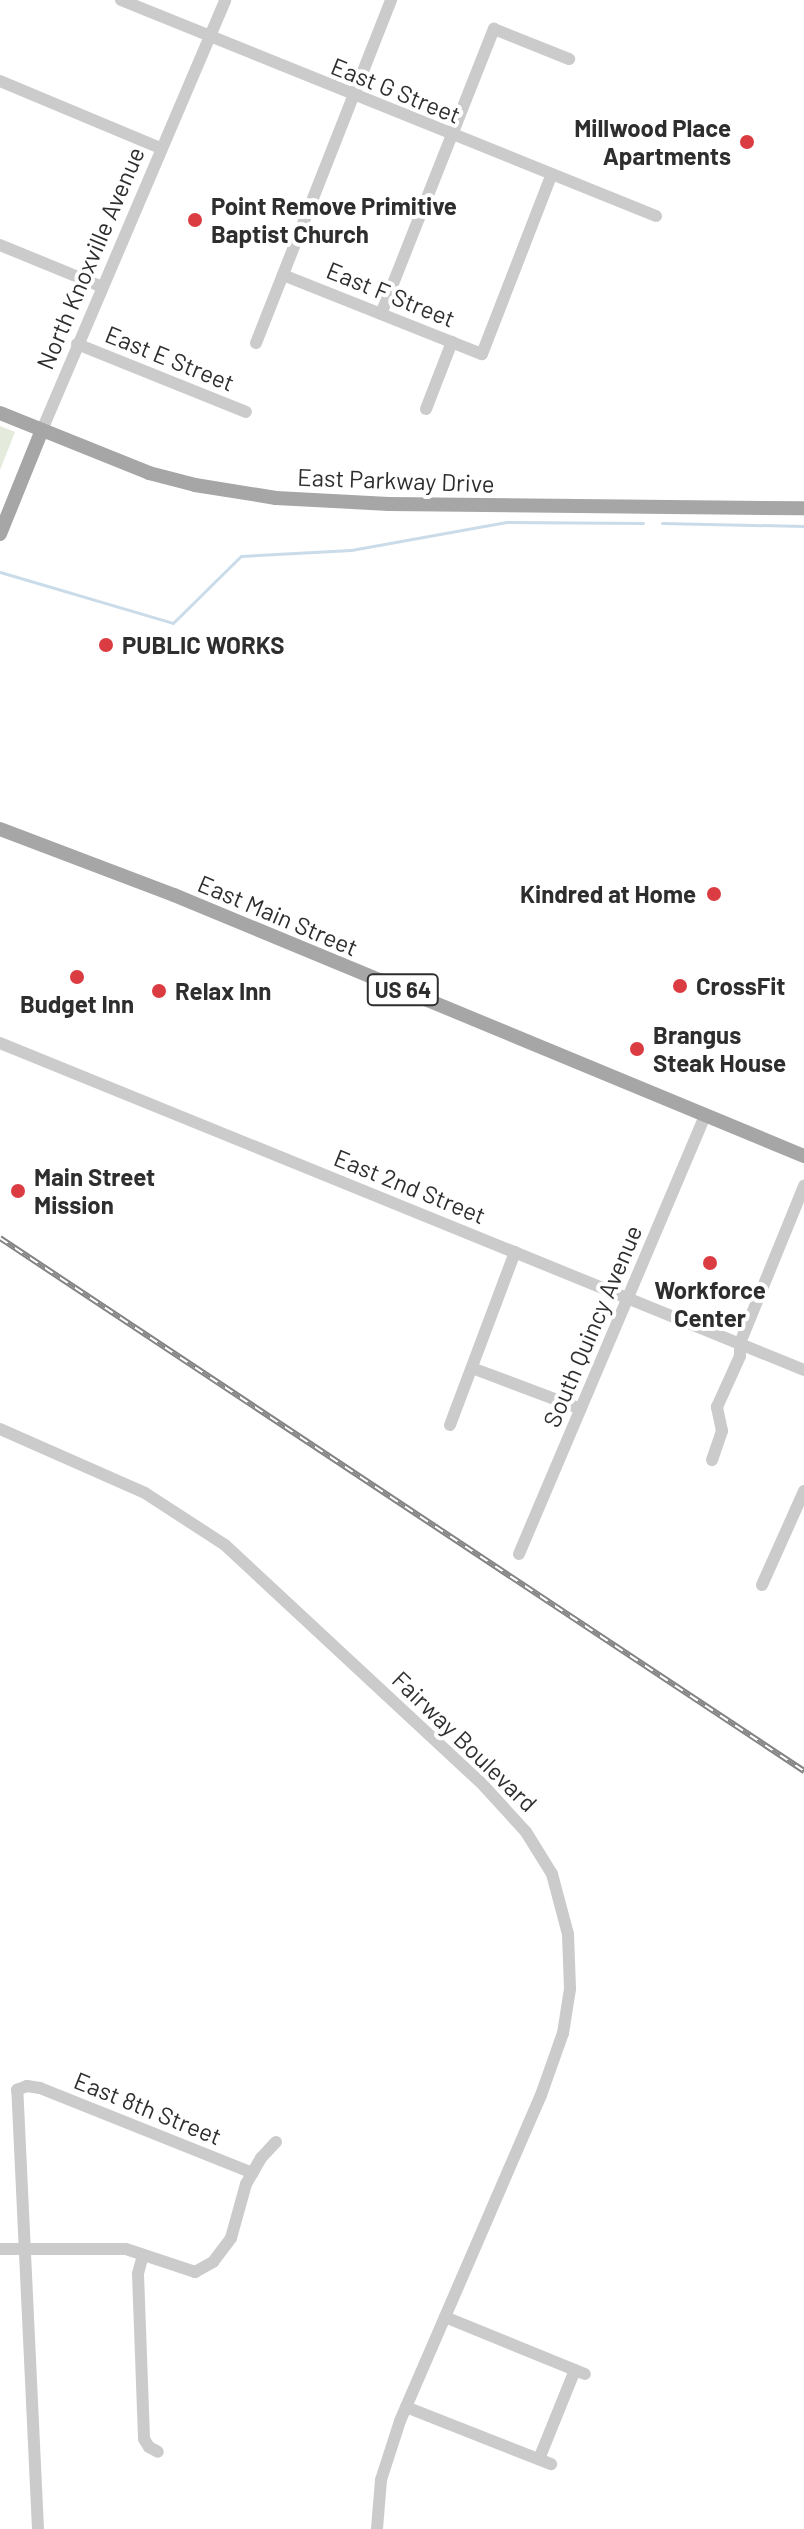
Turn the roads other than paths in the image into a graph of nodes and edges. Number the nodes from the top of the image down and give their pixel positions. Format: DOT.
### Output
graph roads {
  1 [pos="121,0"];
  2 [pos="225,0"];
  3 [pos="391,0"];
  4 [pos="209,38"];
  5 [pos="569,59"];
  6 [pos="0,81"];
  7 [pos="353,96"];
  8 [pos="452,136"];
  9 [pos="160,148"];
  10 [pos="551,176"];
  11 [pos="656,216"];
  12 [pos="0,245"];
  13 [pos="283,275"];
  14 [pos="100,286"];
  15 [pos="381,314"];
  16 [pos="452,342"];
  17 [pos="256,343"];
  18 [pos="77,344"];
  19 [pos="426,409"];
  20 [pos="246,412"];
  21 [pos="0,413"];
  22 [pos="42,430"];
  23 [pos="804,508"];
  24 [pos="0,534"];
  25 [pos="0,829"];
  26 [pos="0,1043"];
  27 [pos="705,1115"];
  28 [pos="804,1156"];
  29 [pos="804,1186"];
  30 [pos="515,1252"];
  31 [pos="627,1298"];
  32 [pos="740,1343"];
  33 [pos="472,1368"];
  34 [pos="804,1370"];
  35 [pos="581,1409"];
  36 [pos="450,1425"];
  37 [pos="0,1429"];
  38 [pos="712,1460"];
  39 [pos="804,1491"];
  40 [pos="519,1554"];
  41 [pos="762,1585"];
  42 [pos="276,2142"];
  43 [pos="253,2173"];
  44 [pos="0,2249"];
  45 [pos="25,2249"];
  46 [pos="143,2255"];
  47 [pos="445,2317"];
  48 [pos="406,2407"];
  49 [pos="158,2452"];
  50 [pos="38,2529"];
  51 [pos="377,2529"];
  1 -- 4 [label="street, East G Street"];
  2 -- 4 [label="street, North Knoxville Avenue"];
  3 -- 7 [label="street"];
  4 -- 7 [label="street, East G Street"];
  4 -- 9 [label="street, North Knoxville Avenue"];
  5 -- 8 [label="street"];
  6 -- 9 [label="street"];
  7 -- 8 [label="street, East G Street"];
  7 -- 13 [label="street"];
  8 -- 10 [label="street, East G Street"];
  8 -- 15 [label="street"];
  9 -- 14 [label="street, North Knoxville Avenue"];
  10 -- 11 [label="street, East G Street"];
  10 -- 16 [label="street, East F Street"];
  12 -- 14 [label="street, East E Street"];
  13 -- 15 [label="street, East F Street"];
  13 -- 17 [label="street"];
  14 -- 18 [label="street, North Knoxville Avenue"];
  15 -- 16 [label="street, East F Street"];
  16 -- 19 [label="street"];
  18 -- 20 [label="street, East E Street"];
  18 -- 22 [label="street, North Knoxville Avenue"];
  21 -- 22 [label="main road, East Parkway Drive"];
  22 -- 23 [label="main road, East Parkway Drive"];
  22 -- 24 [label="main road, North Knoxville Avenue"];
  25 -- 27 [label="main road, East Main Street / US 64"];
  26 -- 30 [label="street, East 2nd Street"];
  27 -- 28 [label="main road, East Main Street / US 64"];
  27 -- 31 [label="street, South Quincy Avenue"];
  29 -- 32 [label="street"];
  30 -- 31 [label="street, East 2nd Street"];
  30 -- 33 [label="street"];
  31 -- 32 [label="street, East 2nd Street"];
  31 -- 35 [label="street, South Quincy Avenue"];
  32 -- 34 [label="street, East 2nd Street"];
  32 -- 38 [label="street"];
  33 -- 35 [label="street"];
  33 -- 36 [label="street"];
  35 -- 40 [label="street, South Quincy Avenue"];
  37 -- 47 [label="street, Fairway Boulevard"];
  39 -- 41 [label="street"];
  42 -- 43 [label="street"];
  43 -- 45 [label="street, East 8th Street"];
  43 -- 46 [label="street"];
  44 -- 45 [label="street"];
  45 -- 46 [label="street"];
  45 -- 50 [label="street"];
  46 -- 49 [label="street"];
  47 -- 48 [label="street, Fairway Boulevard"];
  47 -- 48 [label="street"];
  48 -- 51 [label="street, Fairway Boulevard"];
}
